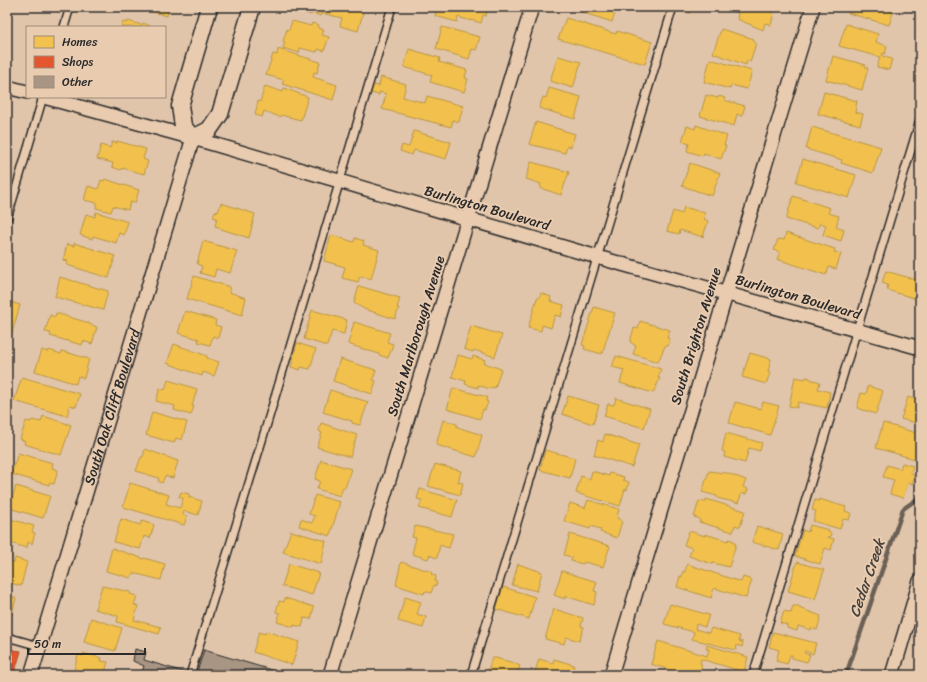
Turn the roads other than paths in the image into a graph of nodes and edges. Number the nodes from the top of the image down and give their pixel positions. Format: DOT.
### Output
graph roads {
  1 [pos="70,7"];
  2 [pos="209,7"];
  3 [pos="252,7"];
  4 [pos="392,7"];
  5 [pos="532,7"];
  6 [pos="673,7"];
  7 [pos="812,7"];
  8 [pos="64,26"];
  9 [pos="7,87"];
  10 [pos="26,92"];
  11 [pos="44,98"];
  12 [pos="48,98"];
  13 [pos="920,120"];
  14 [pos="193,138"];
  15 [pos="340,182"];
  16 [pos="7,219"];
  17 [pos="468,219"];
  18 [pos="597,257"];
  19 [pos="726,292"];
  20 [pos="856,331"];
  21 [pos="920,348"];
  22 [pos="920,581"];
  23 [pos="7,637"];
  24 [pos="39,646"];
  25 [pos="31,675"];
  26 [pos="190,675"];
  27 [pos="330,675"];
  28 [pos="471,675"];
  29 [pos="611,675"];
  30 [pos="753,675"];
  31 [pos="892,675"];
  1 -- 8 [label="lane"];
  2 -- 14 [label="street"];
  3 -- 14 [label="street"];
  4 -- 15 [label="lane"];
  5 -- 17 [label="street, South Marlborough Avenue"];
  6 -- 18 [label="lane"];
  7 -- 19 [label="street, South Brighton Avenue"];
  9 -- 10 [label="street"];
  11 -- 16 [label="lane"];
  12 -- 14 [label="street, Burlington Boulevard"];
  13 -- 20 [label="lane"];
  14 -- 15 [label="street, Burlington Boulevard"];
  14 -- 24 [label="street, South Oak Cliff Boulevard"];
  15 -- 17 [label="street, Burlington Boulevard"];
  15 -- 26 [label="lane"];
  17 -- 18 [label="street, Burlington Boulevard"];
  17 -- 27 [label="street, South Marlborough Avenue"];
  18 -- 19 [label="street, Burlington Boulevard"];
  18 -- 28 [label="lane"];
  19 -- 20 [label="street, Burlington Boulevard"];
  19 -- 29 [label="street, South Brighton Avenue"];
  20 -- 21 [label="street, Burlington Boulevard"];
  20 -- 30 [label="lane"];
  22 -- 31 [label="street"];
  23 -- 24 [label="lane"];
  24 -- 25 [label="street, South Oak Cliff Boulevard"];
}
